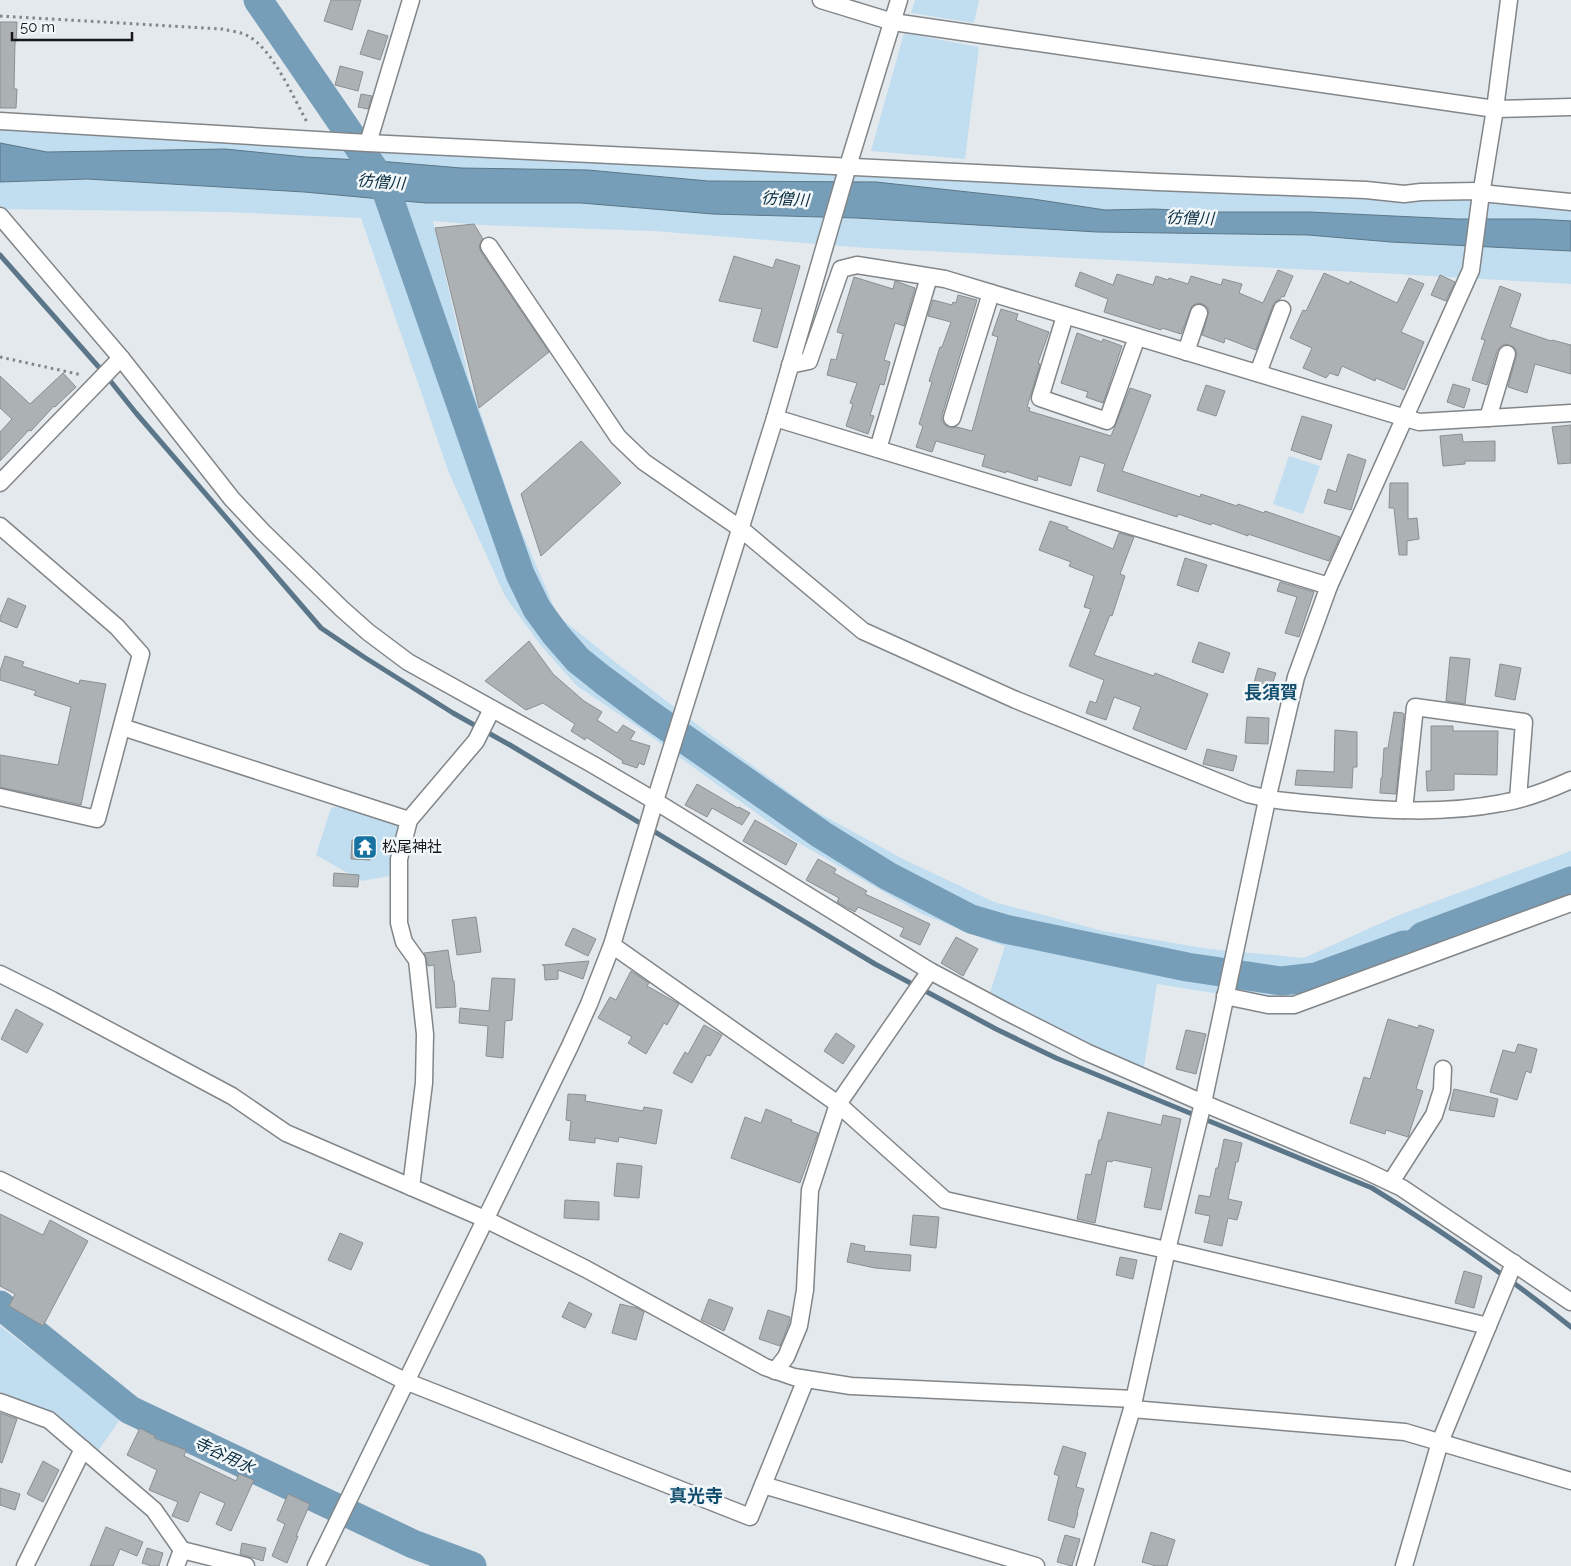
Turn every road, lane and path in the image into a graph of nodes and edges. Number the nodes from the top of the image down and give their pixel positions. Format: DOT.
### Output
graph roads {
  1 [pos="411,0"];
  2 [pos="822,0"];
  3 [pos="899,0"];
  4 [pos="1510,0"];
  5 [pos="0,16"];
  6 [pos="893,22"];
  7 [pos="1571,107"];
  8 [pos="1495,109"];
  9 [pos="0,121"];
  10 [pos="316,140"];
  11 [pos="368,143"];
  12 [pos="848,170"];
  13 [pos="1480,197"];
  14 [pos="1571,202"];
  15 [pos="0,216"];
  16 [pos="489,246"];
  17 [pos="929,277"];
  18 [pos="992,293"];
  19 [pos="1282,309"];
  20 [pos="1199,313"];
  21 [pos="1065,316"];
  22 [pos="1136,337"];
  23 [pos="1186,352"];
  24 [pos="1506,354"];
  25 [pos="0,357"];
  26 [pos="121,358"];
  27 [pos="790,365"];
  28 [pos="1258,374"];
  29 [pos="100,380"];
  30 [pos="1571,413"];
  31 [pos="1404,417"];
  32 [pos="775,418"];
  33 [pos="952,418"];
  34 [pos="1488,418"];
  35 [pos="878,449"];
  36 [pos="0,483"];
  37 [pos="0,526"];
  38 [pos="740,529"];
  39 [pos="1329,586"];
  40 [pos="492,709"];
  41 [pos="122,727"];
  42 [pos="1571,780"];
  43 [pos="0,797"];
  44 [pos="1518,799"];
  45 [pos="1267,800"];
  46 [pos="655,801"];
  47 [pos="1404,810"];
  48 [pos="409,820"];
  49 [pos="1571,903"];
  50 [pos="612,945"];
  51 [pos="930,971"];
  52 [pos="0,974"];
  53 [pos="1225,996"];
  54 [pos="1443,1069"];
  55 [pos="1203,1103"];
  56 [pos="838,1104"];
  57 [pos="0,1180"];
  58 [pos="1391,1182"];
  59 [pos="411,1187"];
  60 [pos="485,1219"];
  61 [pos="1167,1250"];
  62 [pos="1514,1263"];
  63 [pos="1571,1302"];
  64 [pos="1488,1326"];
  65 [pos="775,1371"];
  66 [pos="806,1379"];
  67 [pos="405,1381"];
  68 [pos="0,1402"];
  69 [pos="1133,1404"];
  70 [pos="1440,1442"];
  71 [pos="83,1449"];
  72 [pos="1571,1481"];
  73 [pos="763,1485"];
  74 [pos="182,1550"];
  75 [pos="25,1566"];
  76 [pos="176,1566"];
  77 [pos="246,1566"];
  78 [pos="316,1566"];
  79 [pos="1036,1566"];
  80 [pos="1085,1566"];
  81 [pos="1404,1566"];
  1 -- 11 [label="street"];
  2 -- 6 [label="street"];
  3 -- 6 [label="street"];
  4 -- 8 [label="street"];
  5 -- 10 [label="path"];
  6 -- 8 [label="street"];
  6 -- 12 [label="street"];
  7 -- 8 [label="street"];
  8 -- 13 [label="street"];
  9 -- 10 [label="street"];
  10 -- 11 [label="street"];
  11 -- 12 [label="street"];
  12 -- 13 [label="street"];
  12 -- 27 [label="street"];
  13 -- 14 [label="street"];
  13 -- 31 [label="street"];
  15 -- 26 [label="street"];
  16 -- 38 [label="street"];
  17 -- 18 [label="street"];
  17 -- 27 [label="street"];
  17 -- 35 [label="street"];
  18 -- 21 [label="street"];
  18 -- 33 [label="street"];
  19 -- 28 [label="street"];
  20 -- 23 [label="street"];
  21 -- 22 [label="street"];
  21 -- 22 [label="street"];
  22 -- 23 [label="street"];
  23 -- 28 [label="street"];
  24 -- 34 [label="street"];
  25 -- 29 [label="path"];
  26 -- 29 [label="street"];
  26 -- 40 [label="street"];
  27 -- 32 [label="street"];
  28 -- 31 [label="street"];
  29 -- 36 [label="street"];
  30 -- 34 [label="street"];
  31 -- 34 [label="street"];
  31 -- 39 [label="street"];
  32 -- 35 [label="street"];
  32 -- 38 [label="street"];
  35 -- 39 [label="street"];
  37 -- 41 [label="street"];
  38 -- 45 [label="street"];
  38 -- 46 [label="street"];
  39 -- 45 [label="street"];
  40 -- 46 [label="street"];
  40 -- 48 [label="street"];
  41 -- 43 [label="street"];
  41 -- 48 [label="street"];
  42 -- 44 [label="street"];
  44 -- 47 [label="street"];
  44 -- 47 [label="street"];
  45 -- 47 [label="street"];
  45 -- 53 [label="street"];
  46 -- 50 [label="street"];
  46 -- 51 [label="street"];
  48 -- 59 [label="street"];
  49 -- 53 [label="street"];
  50 -- 56 [label="street"];
  50 -- 60 [label="street"];
  51 -- 55 [label="street"];
  51 -- 56 [label="street"];
  52 -- 59 [label="street"];
  53 -- 55 [label="street"];
  54 -- 58 [label="street"];
  55 -- 58 [label="street"];
  55 -- 61 [label="street"];
  56 -- 61 [label="street"];
  56 -- 65 [label="street"];
  57 -- 67 [label="street"];
  58 -- 62 [label="street"];
  59 -- 60 [label="street"];
  60 -- 65 [label="street"];
  60 -- 67 [label="street"];
  61 -- 64 [label="street"];
  61 -- 69 [label="street"];
  62 -- 63 [label="street"];
  62 -- 64 [label="street"];
  64 -- 70 [label="street"];
  65 -- 66 [label="street"];
  66 -- 69 [label="street"];
  66 -- 73 [label="street"];
  67 -- 73 [label="street"];
  67 -- 78 [label="street"];
  68 -- 71 [label="street"];
  69 -- 70 [label="street"];
  69 -- 80 [label="street"];
  70 -- 72 [label="street"];
  70 -- 81 [label="street"];
  71 -- 74 [label="street"];
  71 -- 75 [label="street"];
  73 -- 79 [label="street"];
  74 -- 76 [label="street"];
  74 -- 77 [label="street"];
}
